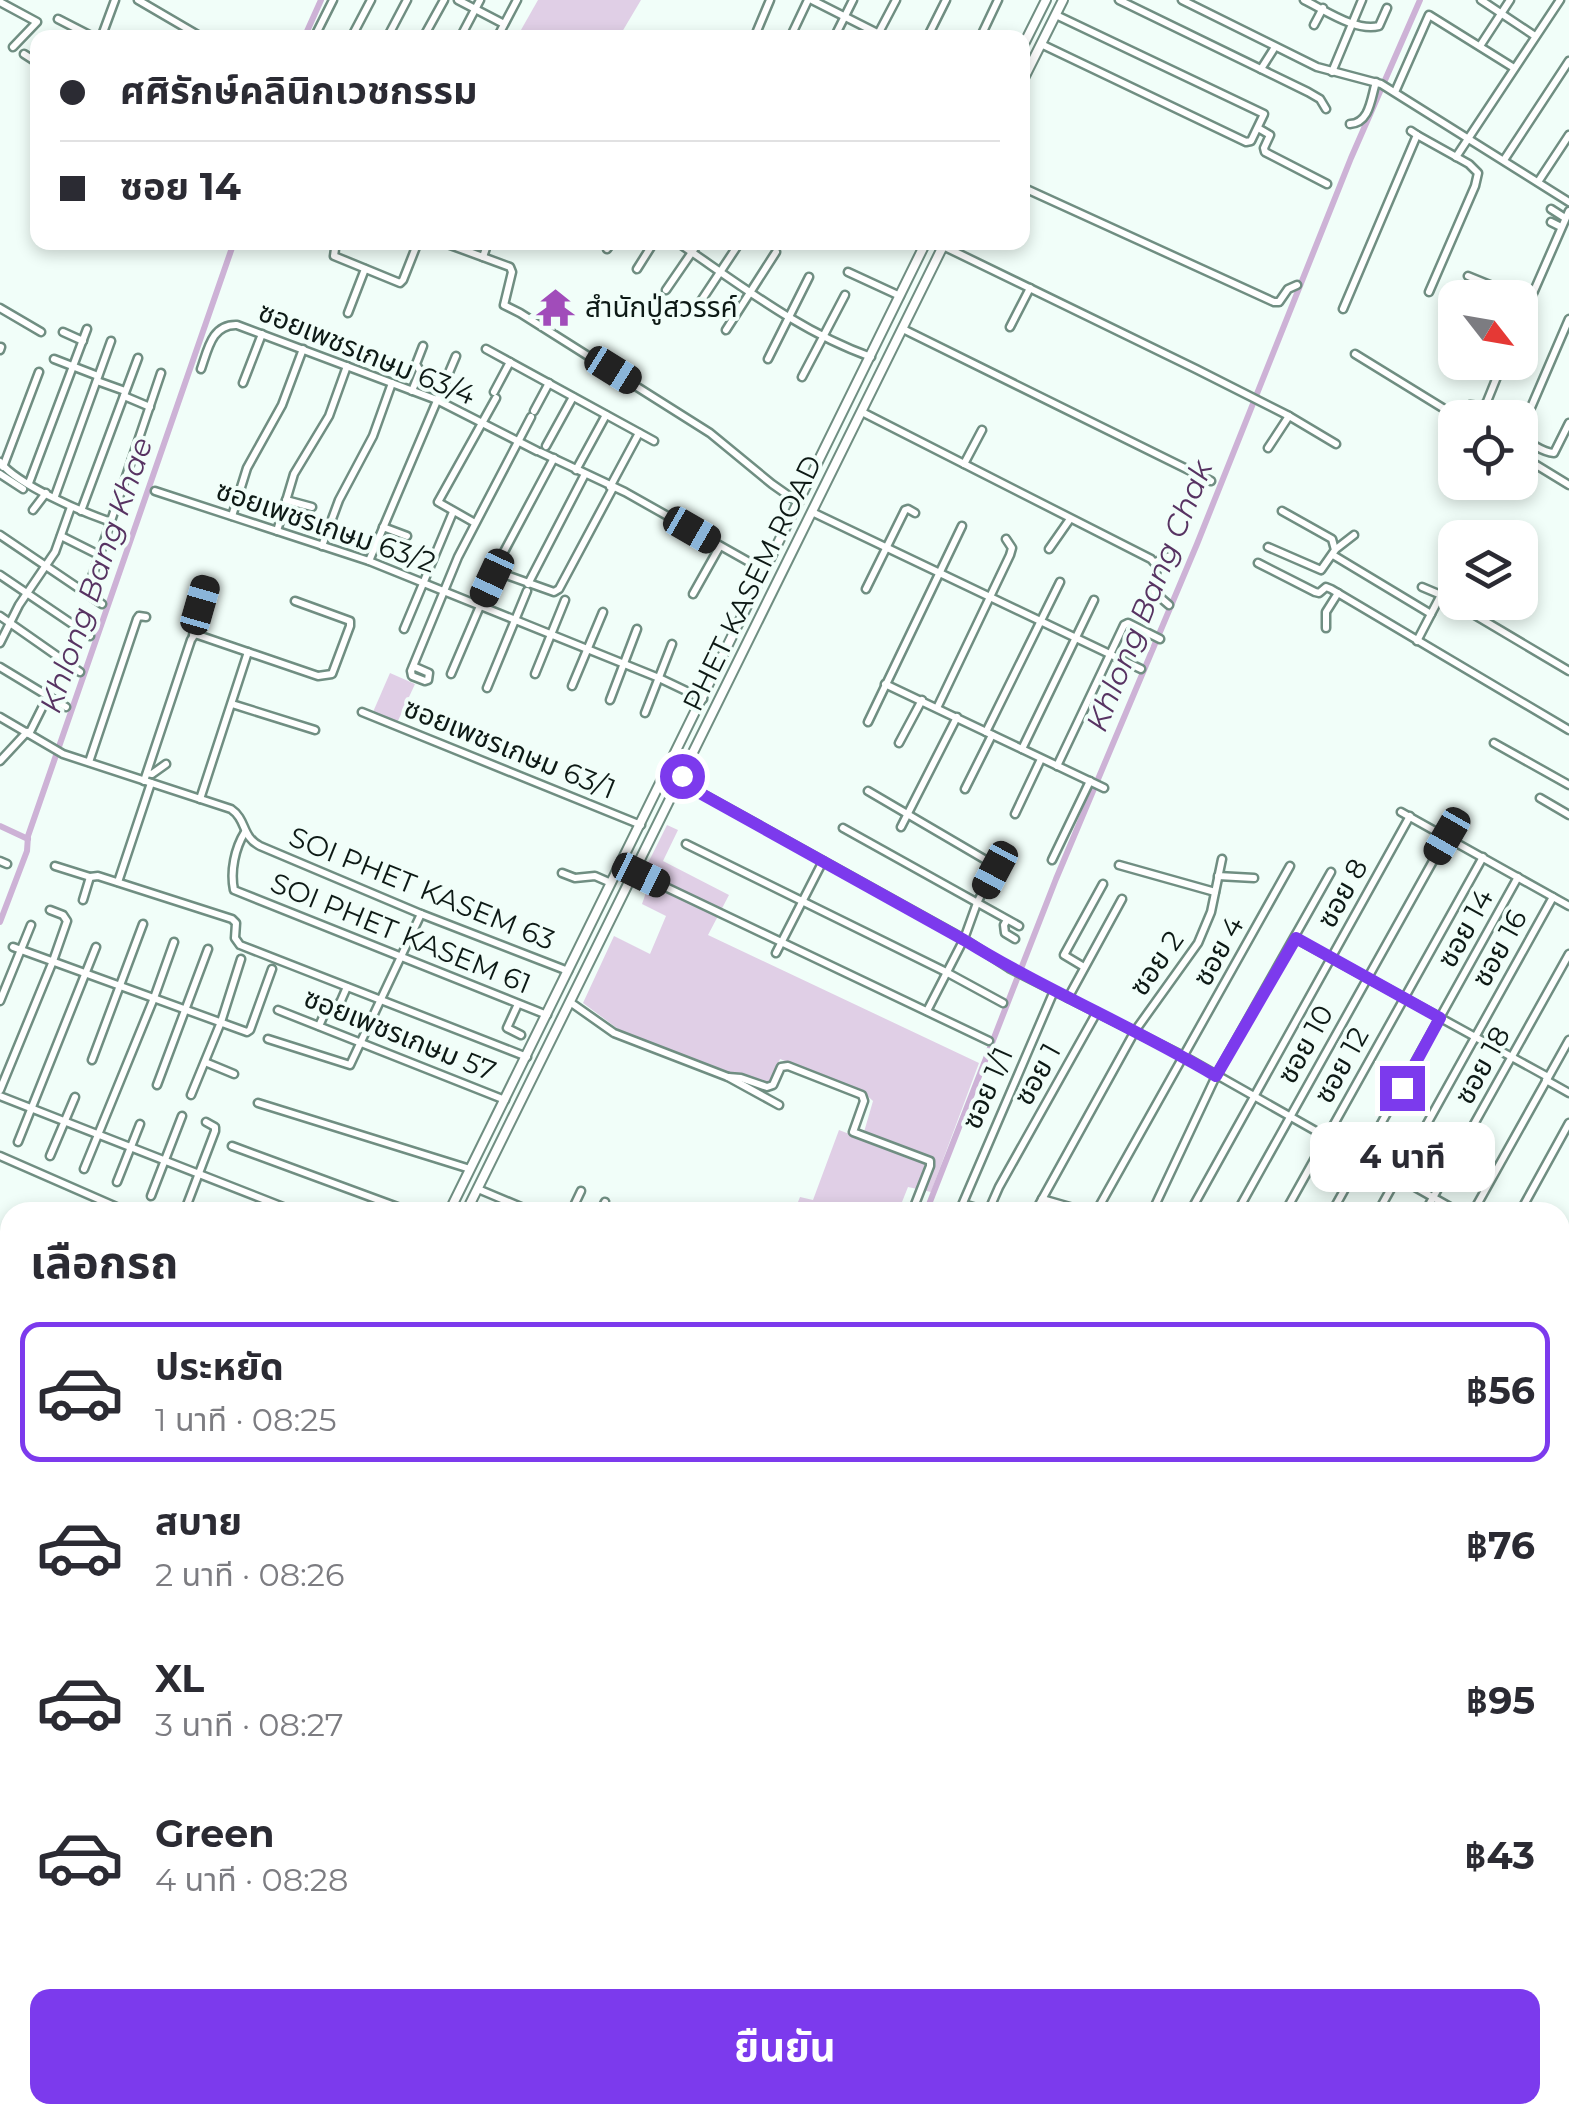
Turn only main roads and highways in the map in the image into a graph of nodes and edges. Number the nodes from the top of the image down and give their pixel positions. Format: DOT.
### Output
graph roads {
  1 [pos="1064,0"];
  2 [pos="1044,1"];
  3 [pos="1030,31"];
  4 [pos="1030,67"];
  5 [pos="922,250"];
  6 [pos="941,250"];
  7 [pos="893,310"];
  8 [pos="910,315"];
  9 [pos="879,340"];
  10 [pos="897,341"];
  11 [pos="669,768"];
  12 [pos="681,778"];
  13 [pos="454,1202"];
  14 [pos="471,1202"];
  1 -- 4 [label="main road"];
  2 -- 3 [label="main road"];
  5 -- 7 [label="main road, PHET KASEM ROAD"];
  6 -- 8 [label="main road, PHET KASEM ROAD"];
  7 -- 8 [label="main road"];
  7 -- 9 [label="main road, PHET KASEM ROAD"];
  8 -- 10 [label="main road, PHET KASEM ROAD"];
  9 -- 10 [label="main road"];
  9 -- 11 [label="main road, PHET KASEM ROAD"];
  10 -- 12 [label="main road, PHET KASEM ROAD"];
  11 -- 12 [label="main road"];
  11 -- 13 [label="main road, PHET KASEM ROAD"];
  12 -- 14 [label="main road, PHET KASEM ROAD"];
}
